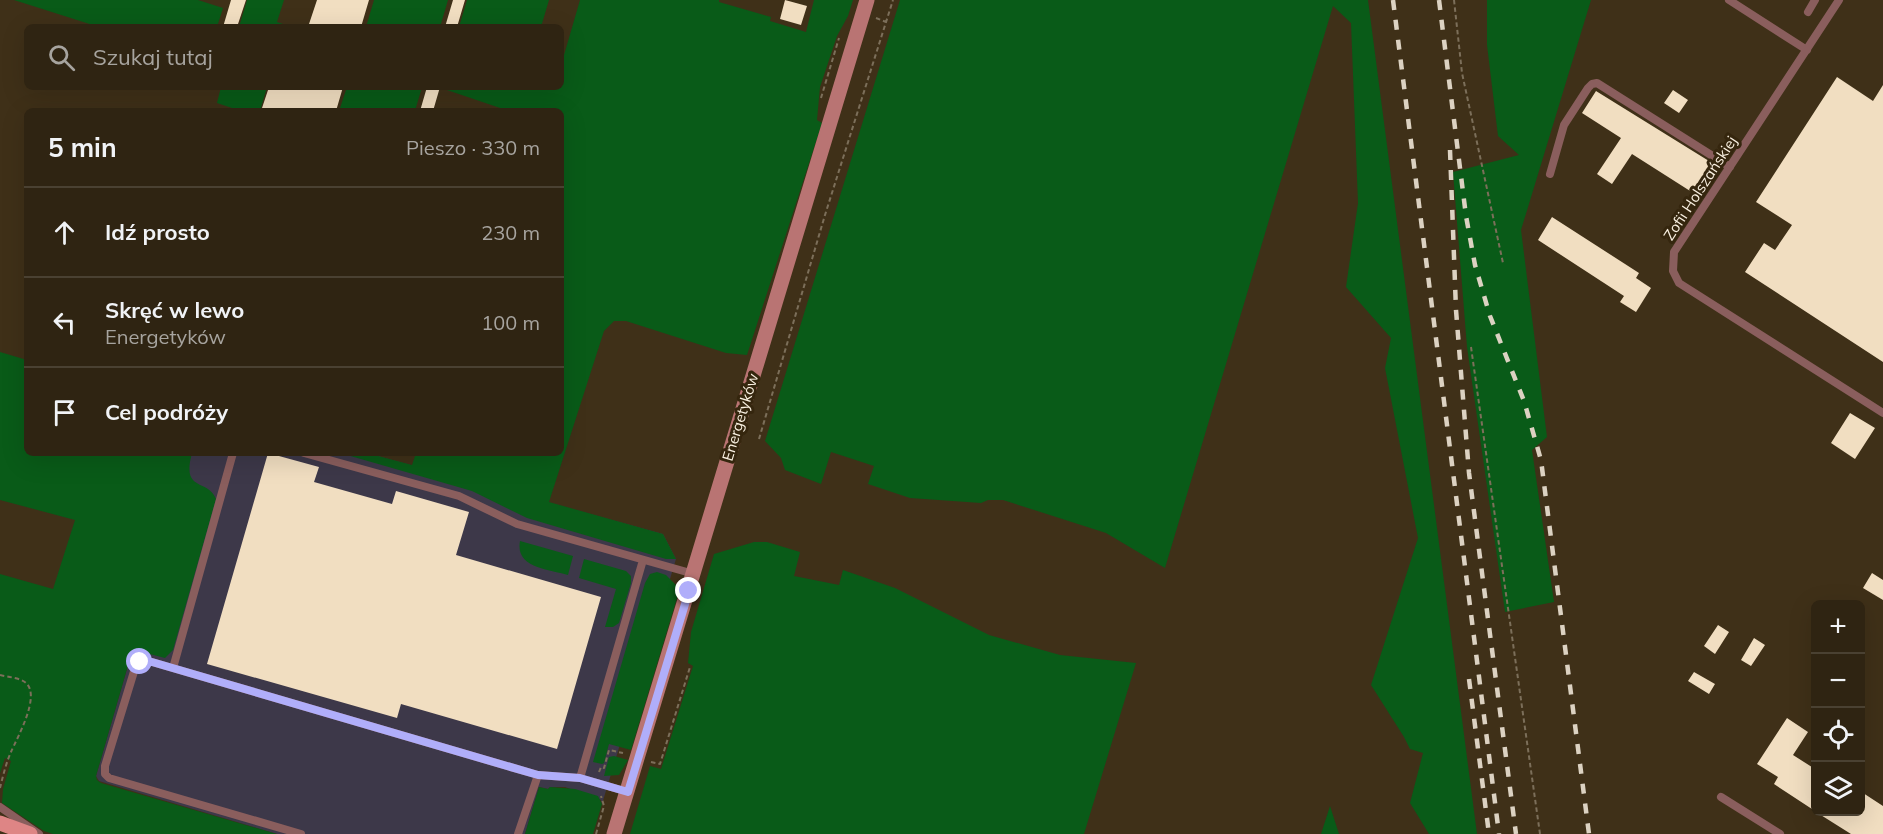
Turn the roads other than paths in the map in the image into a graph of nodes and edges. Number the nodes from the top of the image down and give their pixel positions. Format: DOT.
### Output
graph roads {
  1 [pos="867,0"];
  2 [pos="1729,0"];
  3 [pos="1815,0"];
  4 [pos="1839,0"];
  5 [pos="1808,12"];
  6 [pos="1807,50"];
  7 [pos="1730,167"];
  8 [pos="1550,174"];
  9 [pos="1883,413"];
  10 [pos="231,456"];
  11 [pos="315,456"];
  12 [pos="643,560"];
  13 [pos="694,574"];
  14 [pos="173,668"];
  15 [pos="538,775"];
  16 [pos="580,778"];
  17 [pos="628,792"];
  18 [pos="1721,797"];
  19 [pos="0,807"];
  20 [pos="0,823"];
  21 [pos="30,834"];
  22 [pos="39,834"];
  23 [pos="302,834"];
  24 [pos="519,834"];
  25 [pos="614,834"];
  26 [pos="1780,834"];
  1 -- 13 [label="main road, Energetyków"];
  2 -- 6 [label="lane"];
  3 -- 5 [label="lane"];
  4 -- 6 [label="lane, Zofii Holszańskiej"];
  6 -- 7 [label="lane, Zofii Holszańskiej"];
  7 -- 8 [label="lane"];
  7 -- 9 [label="lane, Zofii Holszańskiej"];
  10 -- 14 [label="lane"];
  11 -- 12 [label="lane"];
  12 -- 13 [label="lane"];
  12 -- 16 [label="lane"];
  13 -- 17 [label="main road, Energetyków"];
  14 -- 15 [label="lane"];
  14 -- 23 [label="lane"];
  15 -- 16 [label="lane"];
  15 -- 24 [label="lane"];
  16 -- 17 [label="lane"];
  17 -- 25 [label="main road, Energetyków"];
  18 -- 26 [label="lane"];
  19 -- 22 [label="lane"];
  20 -- 21 [label="main road"];
}
